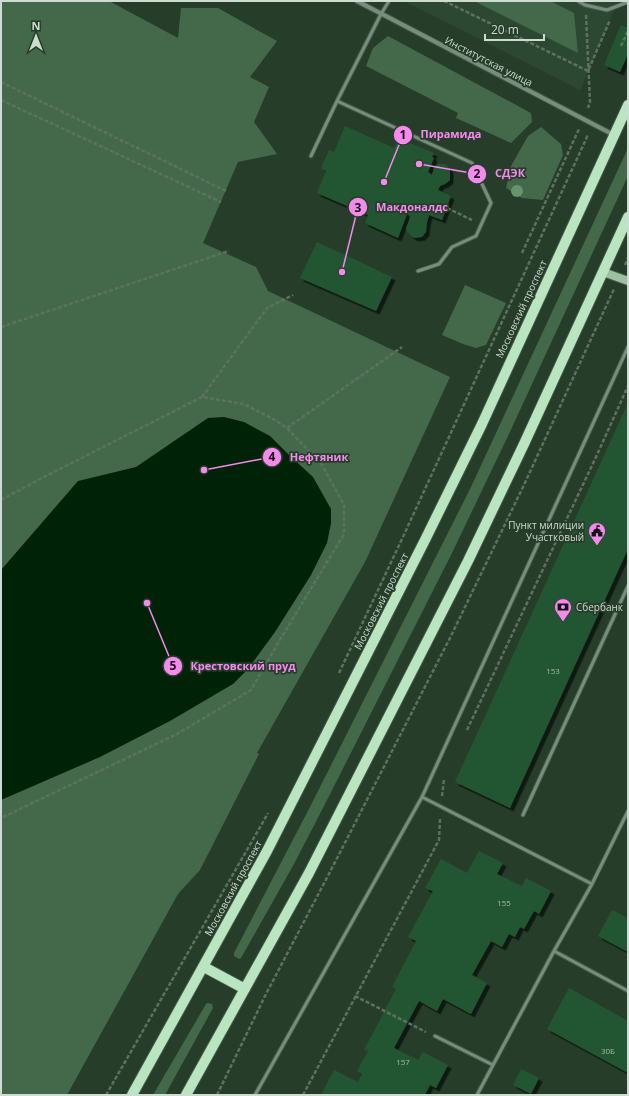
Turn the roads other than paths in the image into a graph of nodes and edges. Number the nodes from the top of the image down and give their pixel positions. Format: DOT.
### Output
graph roads {
  1 [pos="357,1"];
  2 [pos="389,1"];
  3 [pos="578,1"];
  4 [pos="628,2"];
  5 [pos="381,14"];
  6 [pos="337,102"];
  7 [pos="628,105"];
  8 [pos="614,135"];
  9 [pos="311,156"];
  10 [pos="628,217"];
  11 [pos="418,270"];
  12 [pos="603,272"];
  13 [pos="628,282"];
  14 [pos="628,347"];
  15 [pos="628,586"];
  16 [pos="422,796"];
  17 [pos="628,811"];
  18 [pos="523,815"];
  19 [pos="592,884"];
  20 [pos="554,951"];
  21 [pos="204,967"];
  22 [pos="245,989"];
  23 [pos="628,991"];
  24 [pos="435,1036"];
  25 [pos="493,1065"];
  26 [pos="132,1095"];
  27 [pos="186,1095"];
  28 [pos="255,1095"];
  29 [pos="477,1095"];
  1 -- 5 [label="street, Институтская улица"];
  2 -- 5 [label="lane"];
  3 -- 4 [label="lane"];
  5 -- 6 [label="lane"];
  5 -- 8 [label="street, Институтская улица"];
  6 -- 9 [label="lane"];
  6 -- 11 [label="lane"];
  7 -- 8 [label="main road, Московский проспект"];
  8 -- 21 [label="main road, Московский проспект"];
  10 -- 12 [label="main road"];
  12 -- 13 [label="street"];
  12 -- 22 [label="main road"];
  14 -- 16 [label="lane"];
  15 -- 18 [label="lane"];
  16 -- 19 [label="lane"];
  16 -- 28 [label="lane"];
  17 -- 19 [label="lane"];
  19 -- 20 [label="lane"];
  20 -- 23 [label="lane"];
  20 -- 25 [label="lane"];
  21 -- 22 [label="main road"];
  21 -- 26 [label="main road, Московский проспект"];
  22 -- 27 [label="main road"];
  24 -- 25 [label="lane"];
  25 -- 29 [label="lane"];
}
